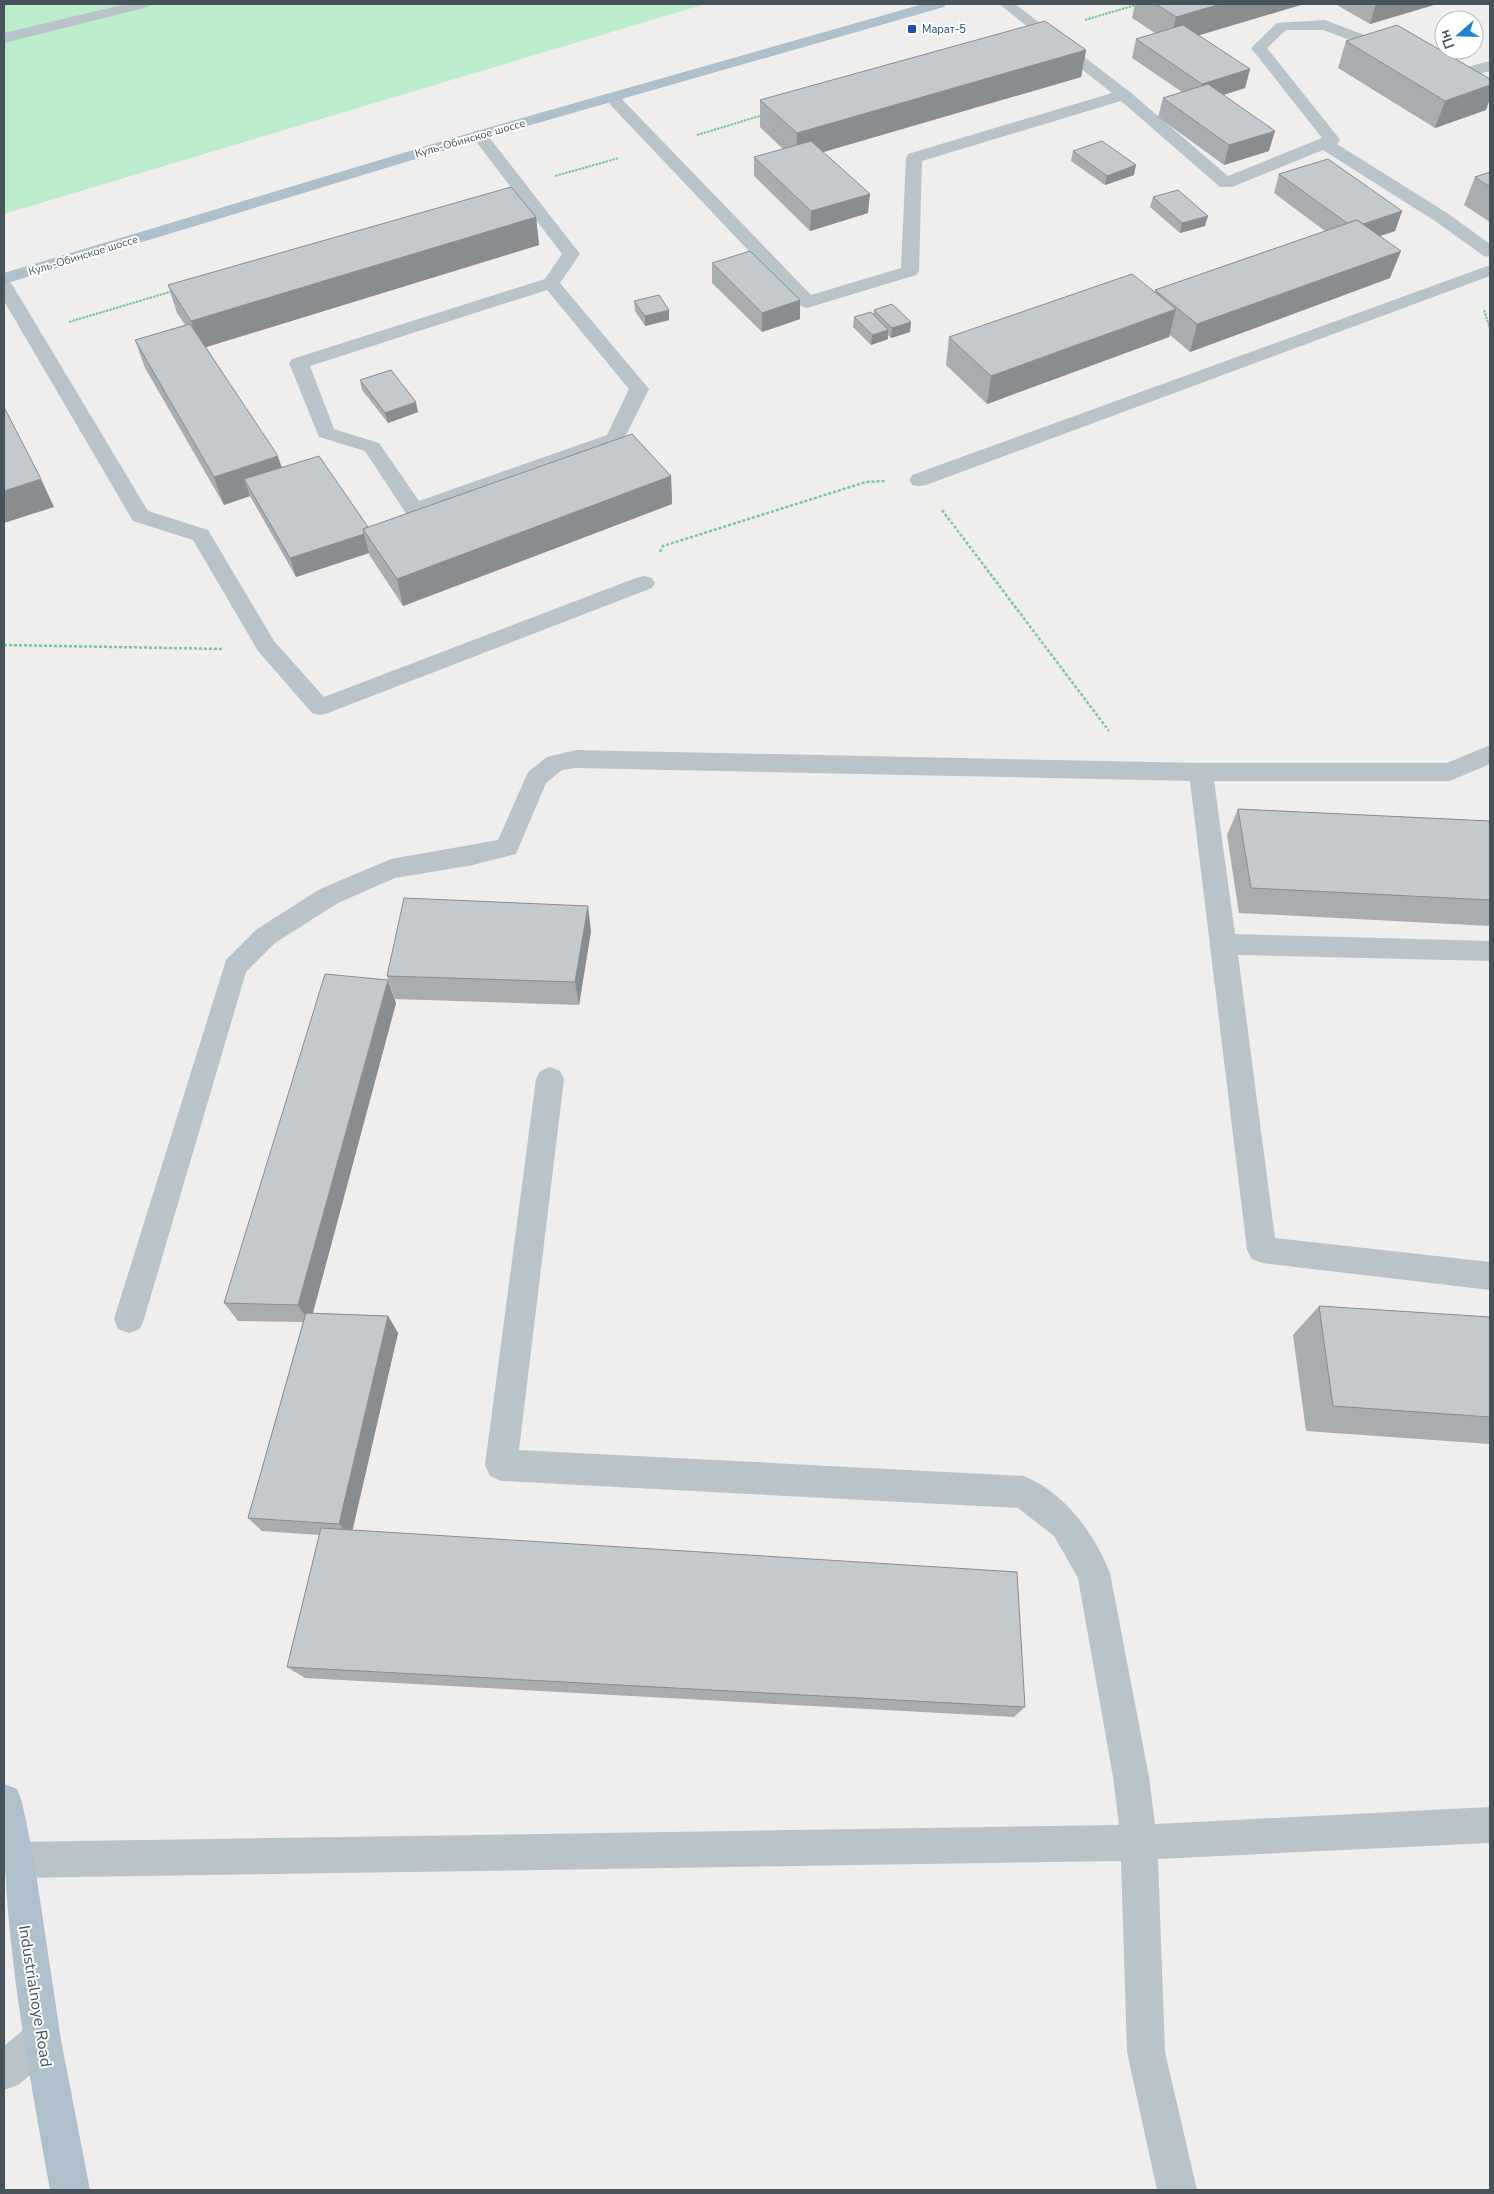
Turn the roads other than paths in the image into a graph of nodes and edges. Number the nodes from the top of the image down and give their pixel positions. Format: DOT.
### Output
graph roads {
  1 [pos="143,4"];
  2 [pos="939,4"];
  3 [pos="1006,4"];
  4 [pos="4,38"];
  5 [pos="1407,57"];
  6 [pos="1424,64"];
  7 [pos="1490,66"];
  8 [pos="1124,95"];
  9 [pos="611,97"];
  10 [pos="479,135"];
  11 [pos="1324,143"];
  12 [pos="1490,252"];
  13 [pos="1490,270"];
  14 [pos="4,278"];
  15 [pos="552,283"];
  16 [pos="4,286"];
  17 [pos="919,480"];
  18 [pos="644,583"];
  19 [pos="1490,754"];
  20 [pos="1202,772"];
  21 [pos="1224,944"];
  22 [pos="1490,951"];
  23 [pos="550,1079"];
  24 [pos="1490,1276"];
  25 [pos="129,1319"];
  26 [pos="4,1802"];
  27 [pos="1490,1825"];
  28 [pos="1139,1842"];
  29 [pos="16,1860"];
  30 [pos="42,2040"];
  31 [pos="4,2071"];
  32 [pos="70,2190"];
  33 [pos="1177,2190"];
  1 -- 4 [label="street"];
  2 -- 9 [label="main road, Куль-Обинское шоссе"];
  3 -- 8 [label="street"];
  5 -- 11 [label="street"];
  6 -- 7 [label="street"];
  8 -- 9 [label="street"];
  8 -- 11 [label="street"];
  9 -- 10 [label="main road, Куль-Обинское шоссе"];
  10 -- 14 [label="main road, Куль-Обинское шоссе"];
  10 -- 15 [label="street"];
  11 -- 12 [label="street"];
  13 -- 17 [label="street"];
  15 -- 15 [label="street"];
  16 -- 18 [label="street"];
  19 -- 20 [label="street"];
  20 -- 21 [label="street"];
  20 -- 25 [label="street"];
  21 -- 22 [label="street"];
  21 -- 24 [label="street"];
  23 -- 28 [label="street"];
  26 -- 29 [label="main road, Industrialnoye Road"];
  27 -- 28 [label="street"];
  28 -- 29 [label="street"];
  28 -- 33 [label="street"];
  29 -- 30 [label="main road, Industrialnoye Road"];
  30 -- 31 [label="street"];
  30 -- 32 [label="main road, Industrialnoye Road"];
}
